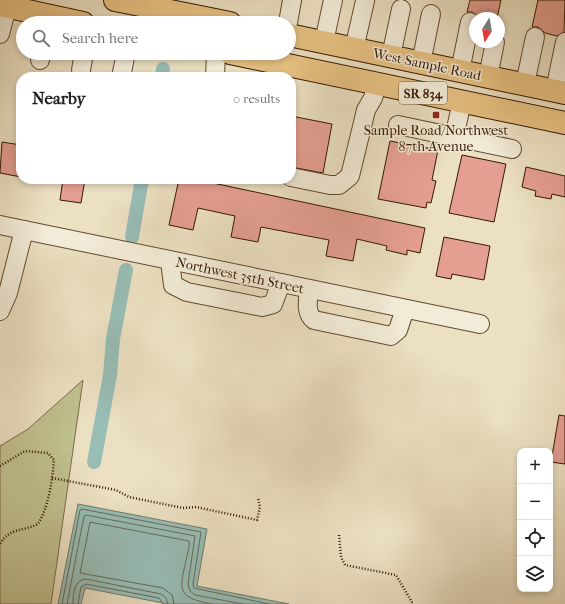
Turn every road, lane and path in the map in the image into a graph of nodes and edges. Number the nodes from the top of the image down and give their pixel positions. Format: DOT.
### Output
graph roads {
  1 [pos="115,0"];
  2 [pos="292,0"];
  3 [pos="333,0"];
  4 [pos="365,1"];
  5 [pos="3,6"];
  6 [pos="401,9"];
  7 [pos="431,14"];
  8 [pos="38,16"];
  9 [pos="195,16"];
  10 [pos="289,16"];
  11 [pos="469,27"];
  12 [pos="0,34"];
  13 [pos="296,36"];
  14 [pos="535,37"];
  15 [pos="324,42"];
  16 [pos="564,42"];
  17 [pos="494,48"];
  18 [pos="354,49"];
  19 [pos="391,56"];
  20 [pos="125,60"];
  21 [pos="215,60"];
  22 [pos="288,60"];
  23 [pos="421,63"];
  24 [pos="460,71"];
  25 [pos="122,72"];
  26 [pos="214,72"];
  27 [pos="488,76"];
  28 [pos="377,84"];
  29 [pos="525,84"];
  30 [pos="560,92"];
  31 [pos="462,102"];
  32 [pos="565,123"];
  33 [pos="398,125"];
  34 [pos="454,137"];
  35 [pos="512,149"];
  36 [pos="296,178"];
  37 [pos="0,225"];
  38 [pos="24,230"];
  39 [pos="170,261"];
  40 [pos="281,284"];
  41 [pos="309,290"];
  42 [pos="405,309"];
  43 [pos="0,310"];
  44 [pos="480,324"];
  45 [pos="0,466"];
  46 [pos="52,478"];
  47 [pos="258,498"];
  48 [pos="338,535"];
  49 [pos="0,544"];
  50 [pos="413,604"];
  1 -- 9 [label="main road"];
  2 -- 10 [label="street"];
  3 -- 15 [label="street"];
  4 -- 18 [label="street"];
  5 -- 8 [label="main road"];
  5 -- 12 [label="street"];
  6 -- 19 [label="street"];
  7 -- 23 [label="street"];
  11 -- 24 [label="street"];
  13 -- 15 [label="main road, West Sample Road / SR 834"];
  14 -- 29 [label="street"];
  15 -- 18 [label="main road, West Sample Road / SR 834"];
  16 -- 30 [label="street"];
  17 -- 27 [label="street"];
  18 -- 19 [label="main road, West Sample Road / SR 834"];
  19 -- 23 [label="main road, West Sample Road / SR 834"];
  20 -- 25 [label="street"];
  21 -- 26 [label="street"];
  22 -- 28 [label="main road, West Sample Road / SR 834"];
  23 -- 24 [label="main road, West Sample Road / SR 834"];
  24 -- 27 [label="main road, West Sample Road / SR 834"];
  27 -- 29 [label="main road, West Sample Road / SR 834"];
  28 -- 31 [label="main road, West Sample Road / SR 834"];
  28 -- 36 [label="street"];
  29 -- 30 [label="main road, West Sample Road / SR 834"];
  31 -- 32 [label="main road, West Sample Road / SR 834"];
  31 -- 34 [label="street"];
  33 -- 34 [label="street"];
  34 -- 35 [label="street"];
  37 -- 38 [label="street, Northwest 35th Street"];
  38 -- 39 [label="street, Northwest 35th Street"];
  38 -- 43 [label="street"];
  39 -- 40 [label="street, Northwest 35th Street"];
  39 -- 40 [label="street"];
  40 -- 41 [label="street, Northwest 35th Street"];
  41 -- 42 [label="street, Northwest 35th Street"];
  41 -- 42 [label="street"];
  42 -- 44 [label="street, Northwest 35th Street"];
  45 -- 46 [label="path"];
  46 -- 47 [label="path"];
  46 -- 49 [label="path"];
  48 -- 50 [label="path"];
}
